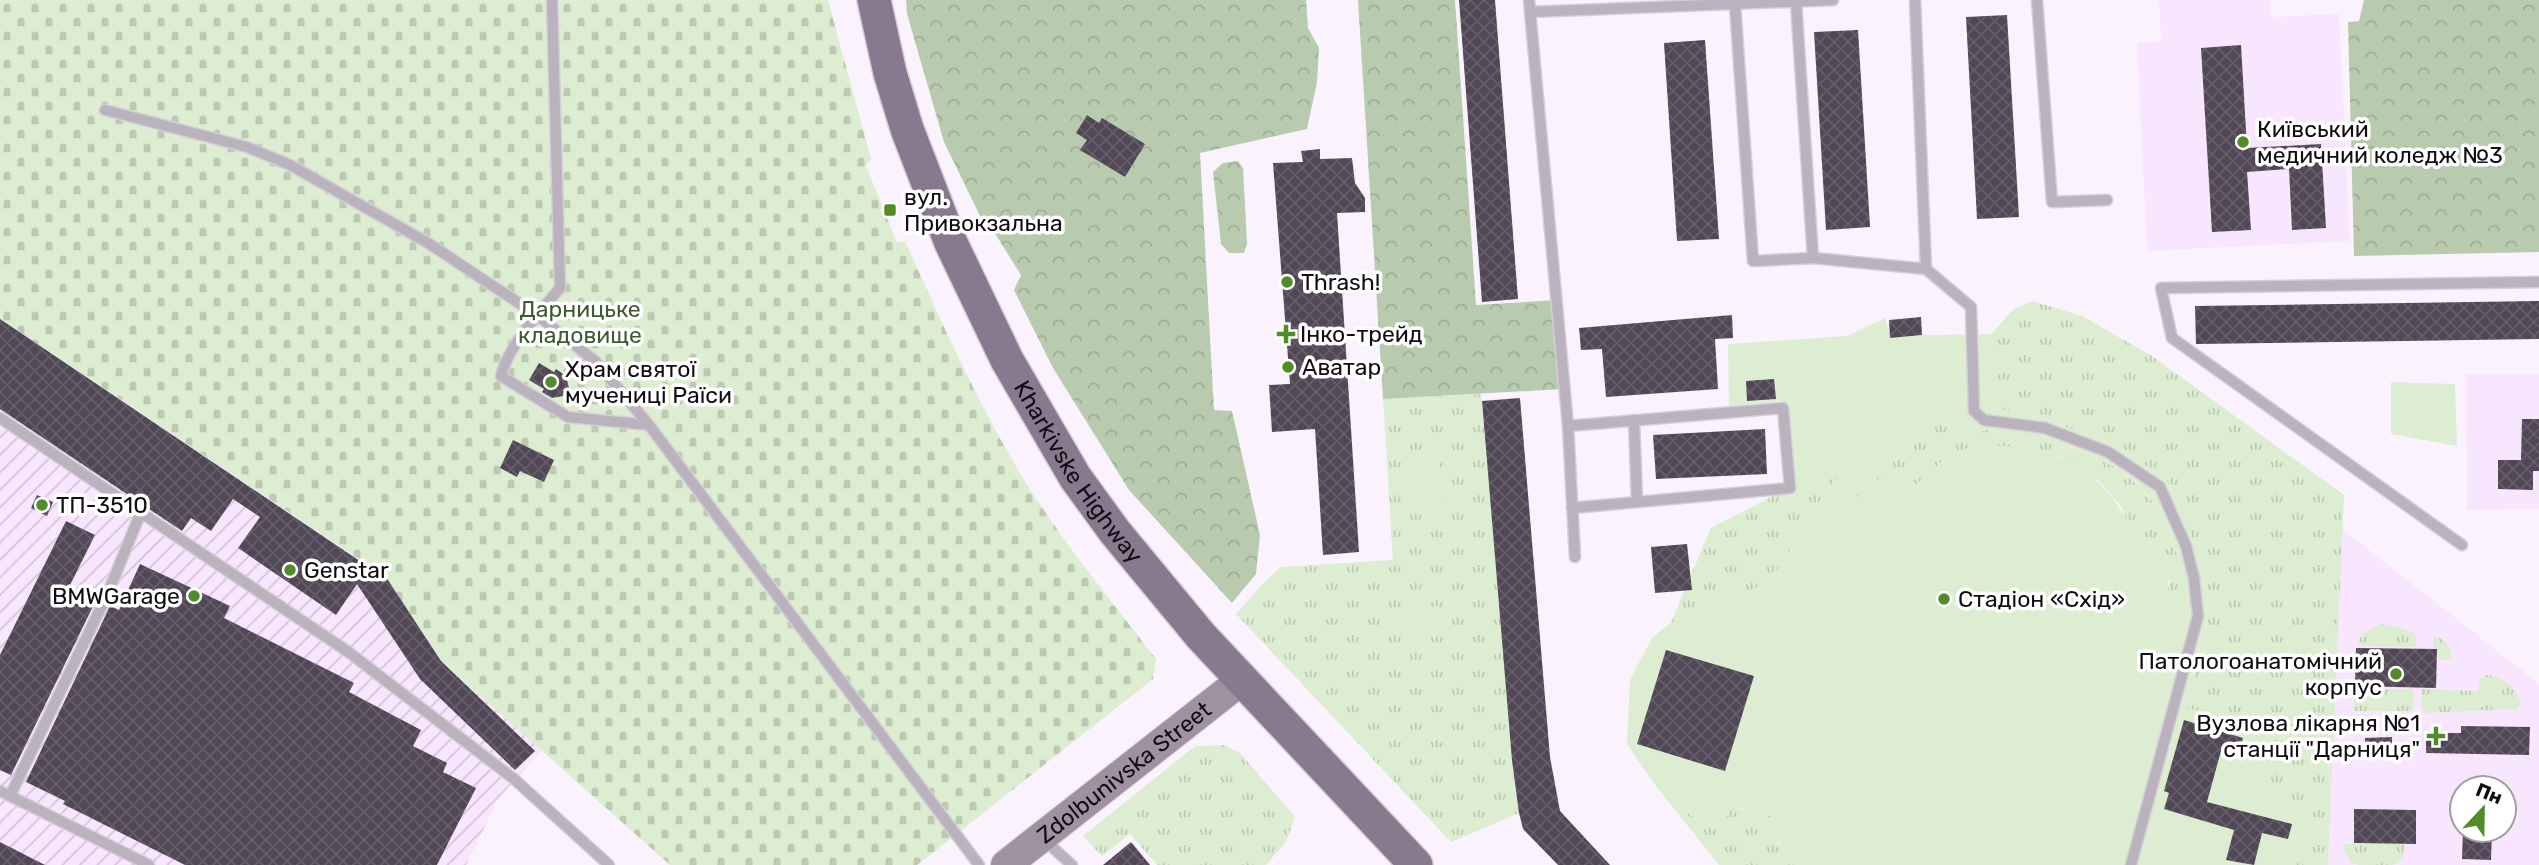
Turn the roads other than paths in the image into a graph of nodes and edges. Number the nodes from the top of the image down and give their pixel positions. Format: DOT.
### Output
graph roads {
  1 [pos="552,0"];
  2 [pos="874,0"];
  3 [pos="1529,0"];
  4 [pos="1833,0"];
  5 [pos="1914,0"];
  6 [pos="2037,0"];
  7 [pos="1796,2"];
  8 [pos="1735,5"];
  9 [pos="1530,12"];
  10 [pos="105,110"];
  11 [pos="2107,200"];
  12 [pos="1812,258"];
  13 [pos="1926,269"];
  14 [pos="2539,282"];
  15 [pos="537,315"];
  16 [pos="0,418"];
  17 [pos="1634,420"];
  18 [pos="649,425"];
  19 [pos="1568,426"];
  20 [pos="1637,502"];
  21 [pos="1572,508"];
  22 [pos="141,512"];
  23 [pos="2462,545"];
  24 [pos="1576,557"];
  25 [pos="1243,679"];
  26 [pos="5,793"];
  27 [pos="1041,837"];
  28 [pos="149,865"];
  29 [pos="609,865"];
  30 [pos="979,865"];
  31 [pos="1006,865"];
  32 [pos="1072,865"];
  33 [pos="1416,865"];
  34 [pos="2131,865"];
  1 -- 15 [label="lane"];
  2 -- 25 [label="main road, Kharkivske Highway"];
  3 -- 9 [label="lane"];
  4 -- 7 [label="lane"];
  5 -- 13 [label="lane"];
  6 -- 11 [label="lane"];
  7 -- 8 [label="lane"];
  7 -- 12 [label="lane"];
  8 -- 9 [label="lane"];
  8 -- 12 [label="lane"];
  9 -- 19 [label="lane"];
  10 -- 15 [label="lane"];
  12 -- 13 [label="lane"];
  13 -- 34 [label="lane"];
  14 -- 23 [label="lane"];
  15 -- 18 [label="lane"];
  15 -- 18 [label="lane"];
  16 -- 22 [label="lane"];
  17 -- 19 [label="lane"];
  17 -- 20 [label="lane"];
  17 -- 20 [label="lane"];
  18 -- 30 [label="lane"];
  19 -- 21 [label="lane"];
  20 -- 21 [label="lane"];
  21 -- 24 [label="lane"];
  22 -- 26 [label="lane"];
  22 -- 29 [label="lane"];
  25 -- 27 [label="main road, Zdolbunivska Street"];
  25 -- 33 [label="main road, Kharkivske Highway"];
  26 -- 28 [label="lane"];
  27 -- 31 [label="main road, Zdolbunivska Street"];
  27 -- 32 [label="lane"];
}
